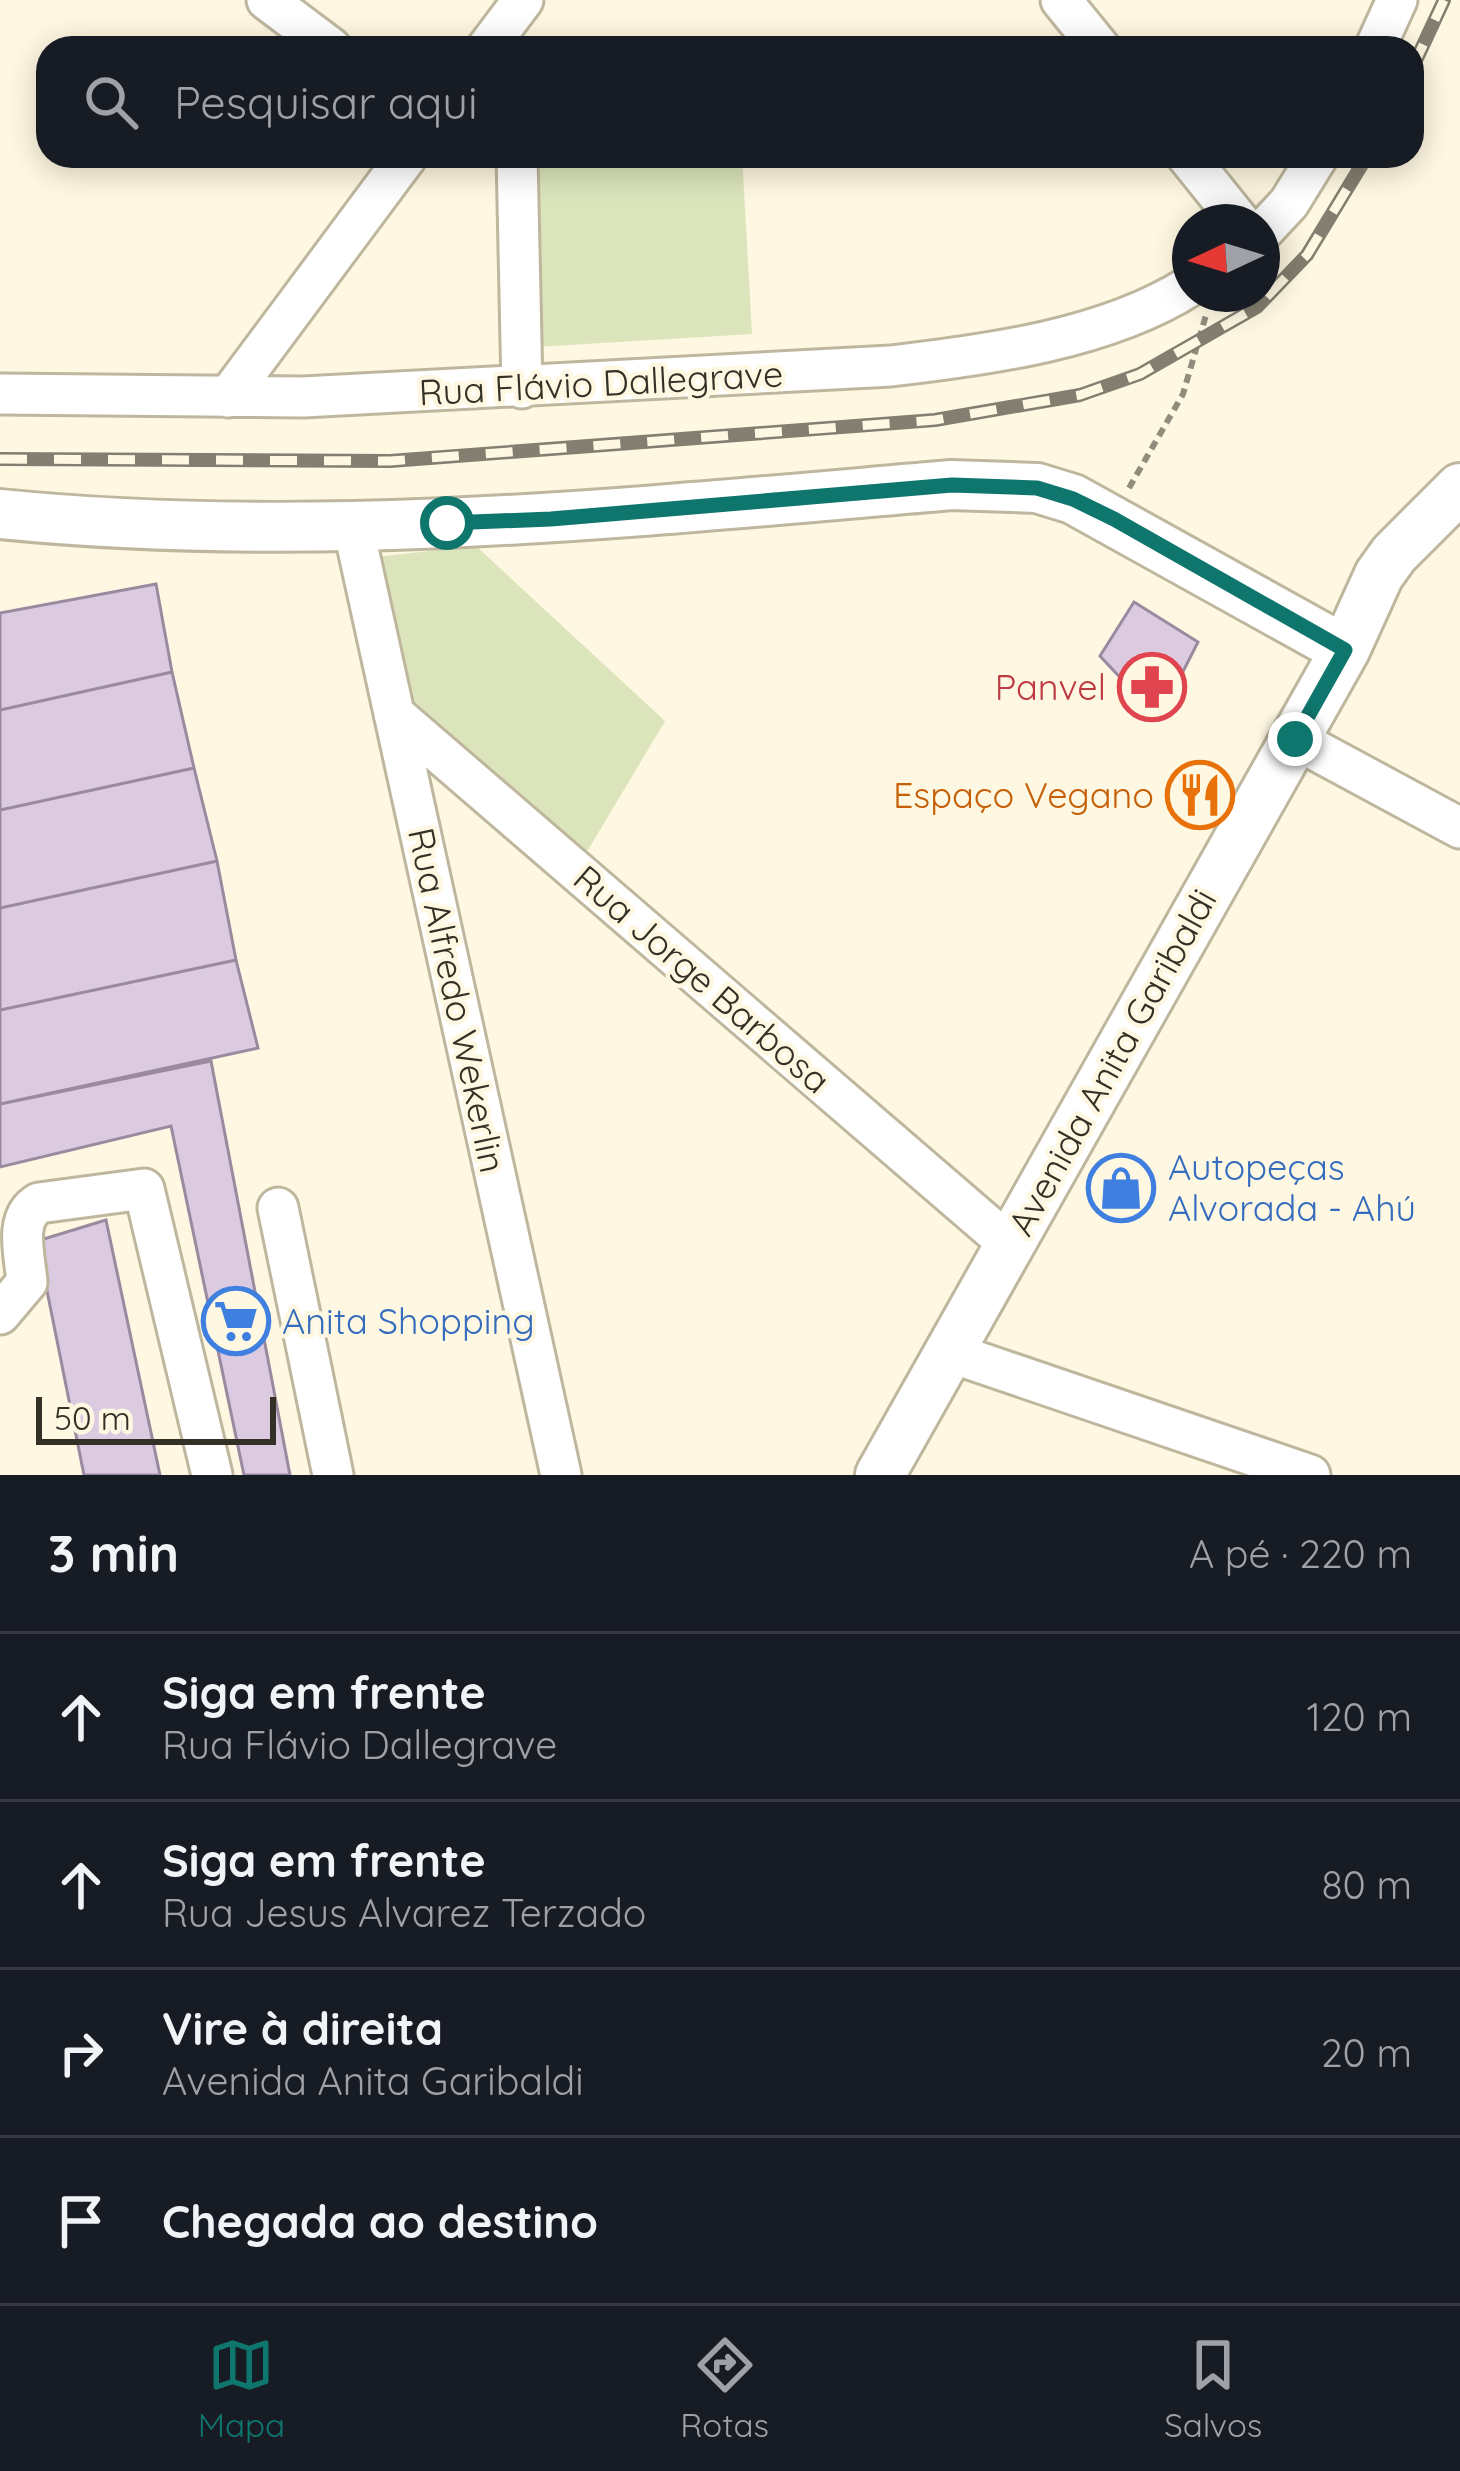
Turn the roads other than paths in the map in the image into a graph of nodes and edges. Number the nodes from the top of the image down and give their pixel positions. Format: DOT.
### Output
graph roads {
  1 [pos="267,0"];
  2 [pos="1061,0"];
  3 [pos="1397,0"];
  4 [pos="316,36"];
  5 [pos="1090,36"];
  6 [pos="1380,36"];
  7 [pos="398,168"];
  8 [pos="517,168"];
  9 [pos="1197,168"];
  10 [pos="1310,168"];
  11 [pos="1226,204"];
  12 [pos="1280,212"];
  13 [pos="1172,304"];
  14 [pos="522,388"];
  15 [pos="0,394"];
  16 [pos="228,397"];
  17 [pos="1460,488"];
  18 [pos="8,517"];
  19 [pos="352,526"];
  20 [pos="1460,534"];
  21 [pos="1345,650"];
  22 [pos="394,714"];
  23 [pos="1295,739"];
  24 [pos="1460,828"];
  25 [pos="278,1208"];
  26 [pos="1010,1244"];
  27 [pos="0,1314"];
  28 [pos="949,1352"];
  29 [pos="212,1475"];
  30 [pos="333,1475"];
  31 [pos="561,1475"];
  32 [pos="880,1475"];
  33 [pos="1310,1475"];
  1 -- 4 [label="street"];
  2 -- 5 [label="street"];
  3 -- 6 [label="street"];
  7 -- 16 [label="street"];
  8 -- 14 [label="street"];
  9 -- 11 [label="street"];
  10 -- 12 [label="street"];
  13 -- 14 [label="street, Rua Flávio Dallegrave"];
  14 -- 16 [label="street, Rua Flávio Dallegrave"];
  15 -- 16 [label="street, Rua Flávio Dallegrave"];
  17 -- 21 [label="main road, Avenida Anita Garibaldi"];
  18 -- 19 [label="main road"];
  19 -- 21 [label="main road"];
  19 -- 22 [label="street, Rua Alfredo Wekerlin"];
  20 -- 21 [label="main road, Avenida Anita Garibaldi"];
  21 -- 23 [label="main road, Avenida Anita Garibaldi"];
  22 -- 26 [label="street, Rua Jorge Barbosa"];
  22 -- 31 [label="street, Rua Alfredo Wekerlin"];
  23 -- 24 [label="street"];
  23 -- 26 [label="main road, Avenida Anita Garibaldi"];
  25 -- 30 [label="street"];
  26 -- 28 [label="main road, Avenida Anita Garibaldi"];
  27 -- 29 [label="street"];
  28 -- 32 [label="main road, Avenida Anita Garibaldi"];
  28 -- 33 [label="street"];
}
